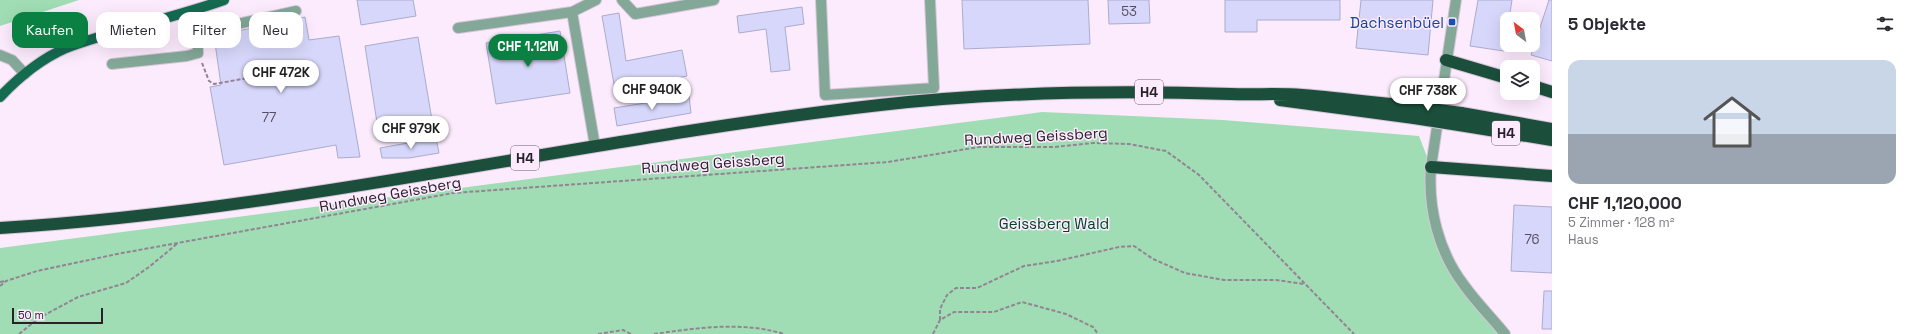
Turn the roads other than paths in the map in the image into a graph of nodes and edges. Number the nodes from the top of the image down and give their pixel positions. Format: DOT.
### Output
graph roads {
  1 [pos="224,0"];
  2 [pos="596,0"];
  3 [pos="622,0"];
  4 [pos="714,0"];
  5 [pos="821,0"];
  6 [pos="930,0"];
  7 [pos="1456,0"];
  8 [pos="192,11"];
  9 [pos="296,11"];
  10 [pos="572,12"];
  11 [pos="241,23"];
  12 [pos="458,28"];
  13 [pos="198,48"];
  14 [pos="0,54"];
  15 [pos="1446,60"];
  16 [pos="112,64"];
  17 [pos="25,74"];
  18 [pos="1500,76"];
  19 [pos="1540,88"];
  20 [pos="1552,92"];
  21 [pos="0,98"];
  22 [pos="1460,119"];
  23 [pos="1552,129"];
  24 [pos="1552,140"];
  25 [pos="595,146"];
  26 [pos="1431,167"];
  27 [pos="1552,176"];
  28 [pos="0,228"];
  29 [pos="1505,334"];
  1 -- 8 [label="main road"];
  2 -- 10 [label="street"];
  3 -- 4 [label="street"];
  5 -- 6 [label="street"];
  7 -- 15 [label="street"];
  8 -- 17 [label="main road"];
  9 -- 11 [label="street"];
  10 -- 12 [label="street"];
  10 -- 25 [label="street"];
  13 -- 16 [label="street"];
  14 -- 17 [label="street"];
  15 -- 18 [label="highway"];
  15 -- 26 [label="street"];
  17 -- 21 [label="main road"];
  19 -- 20 [label="highway"];
  22 -- 23 [label="highway, H4"];
  22 -- 24 [label="highway, H4"];
  22 -- 25 [label="highway, H4, bridge"];
  25 -- 28 [label="highway, H4"];
  26 -- 27 [label="highway"];
  26 -- 29 [label="street"];
}
